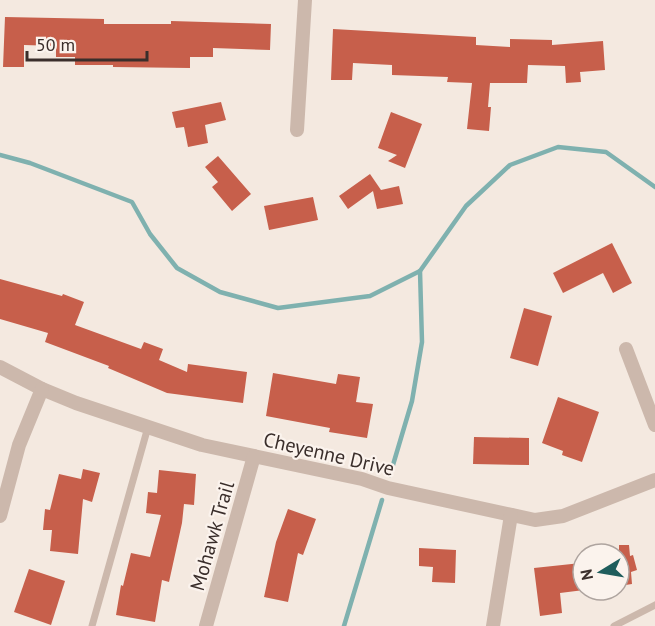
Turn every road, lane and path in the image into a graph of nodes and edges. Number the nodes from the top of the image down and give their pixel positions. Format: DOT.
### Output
graph roads {
  1 [pos="305,0"];
  2 [pos="297,130"];
  3 [pos="626,350"];
  4 [pos="0,367"];
  5 [pos="42,389"];
  6 [pos="655,425"];
  7 [pos="148,427"];
  8 [pos="254,456"];
  9 [pos="655,480"];
  10 [pos="3,497"];
  11 [pos="0,516"];
  12 [pos="511,516"];
  13 [pos="655,605"];
  14 [pos="92,626"];
  15 [pos="206,626"];
  16 [pos="494,626"];
  17 [pos="614,626"];
  1 -- 2 [label="street"];
  3 -- 6 [label="street"];
  4 -- 5 [label="street, Cheyenne Drive"];
  5 -- 7 [label="street, Cheyenne Drive"];
  5 -- 10 [label="street"];
  7 -- 8 [label="street, Cheyenne Drive"];
  7 -- 14 [label="lane"];
  8 -- 12 [label="street, Cheyenne Drive"];
  8 -- 15 [label="street, Mohawk Trail"];
  9 -- 12 [label="street, Cheyenne Drive"];
  10 -- 11 [label="street"];
  12 -- 16 [label="street"];
  13 -- 17 [label="lane"];
}
